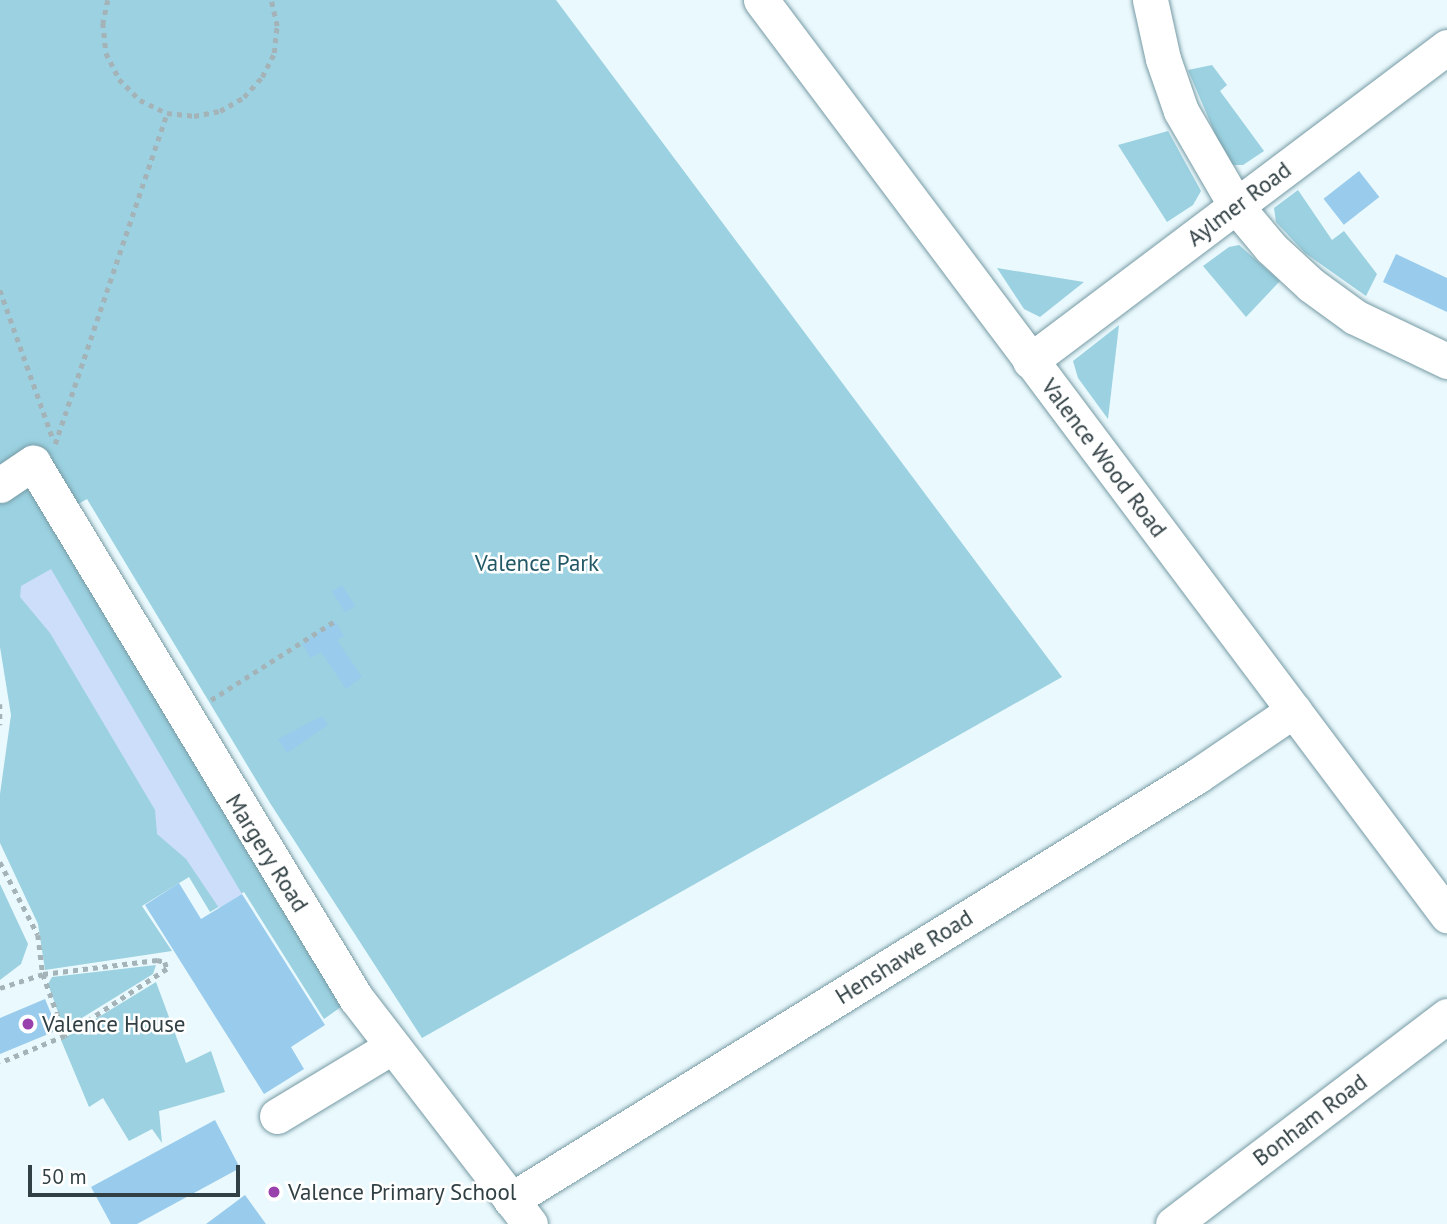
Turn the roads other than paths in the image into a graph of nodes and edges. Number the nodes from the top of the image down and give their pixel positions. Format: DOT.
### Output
graph roads {
  1 [pos="761,0"];
  2 [pos="1150,0"];
  3 [pos="1447,47"];
  4 [pos="1236,206"];
  5 [pos="1030,360"];
  6 [pos="1447,361"];
  7 [pos="0,485"];
  8 [pos="1294,710"];
  9 [pos="1447,915"];
  10 [pos="1447,1016"];
  11 [pos="393,1046"];
  12 [pos="277,1116"];
  13 [pos="521,1212"];
  14 [pos="1172,1224"];
  1 -- 5 [label="street, Valence Wood Road"];
  2 -- 4 [label="street"];
  3 -- 4 [label="street, Aylmer Road"];
  4 -- 5 [label="street, Aylmer Road"];
  4 -- 6 [label="street"];
  5 -- 8 [label="street, Valence Wood Road"];
  7 -- 11 [label="street, Margery Road"];
  8 -- 9 [label="street, Valence Wood Road"];
  8 -- 13 [label="street, Henshawe Road"];
  10 -- 14 [label="street, Bonham Road"];
  11 -- 12 [label="street"];
  11 -- 13 [label="street, Margery Road"];
}
